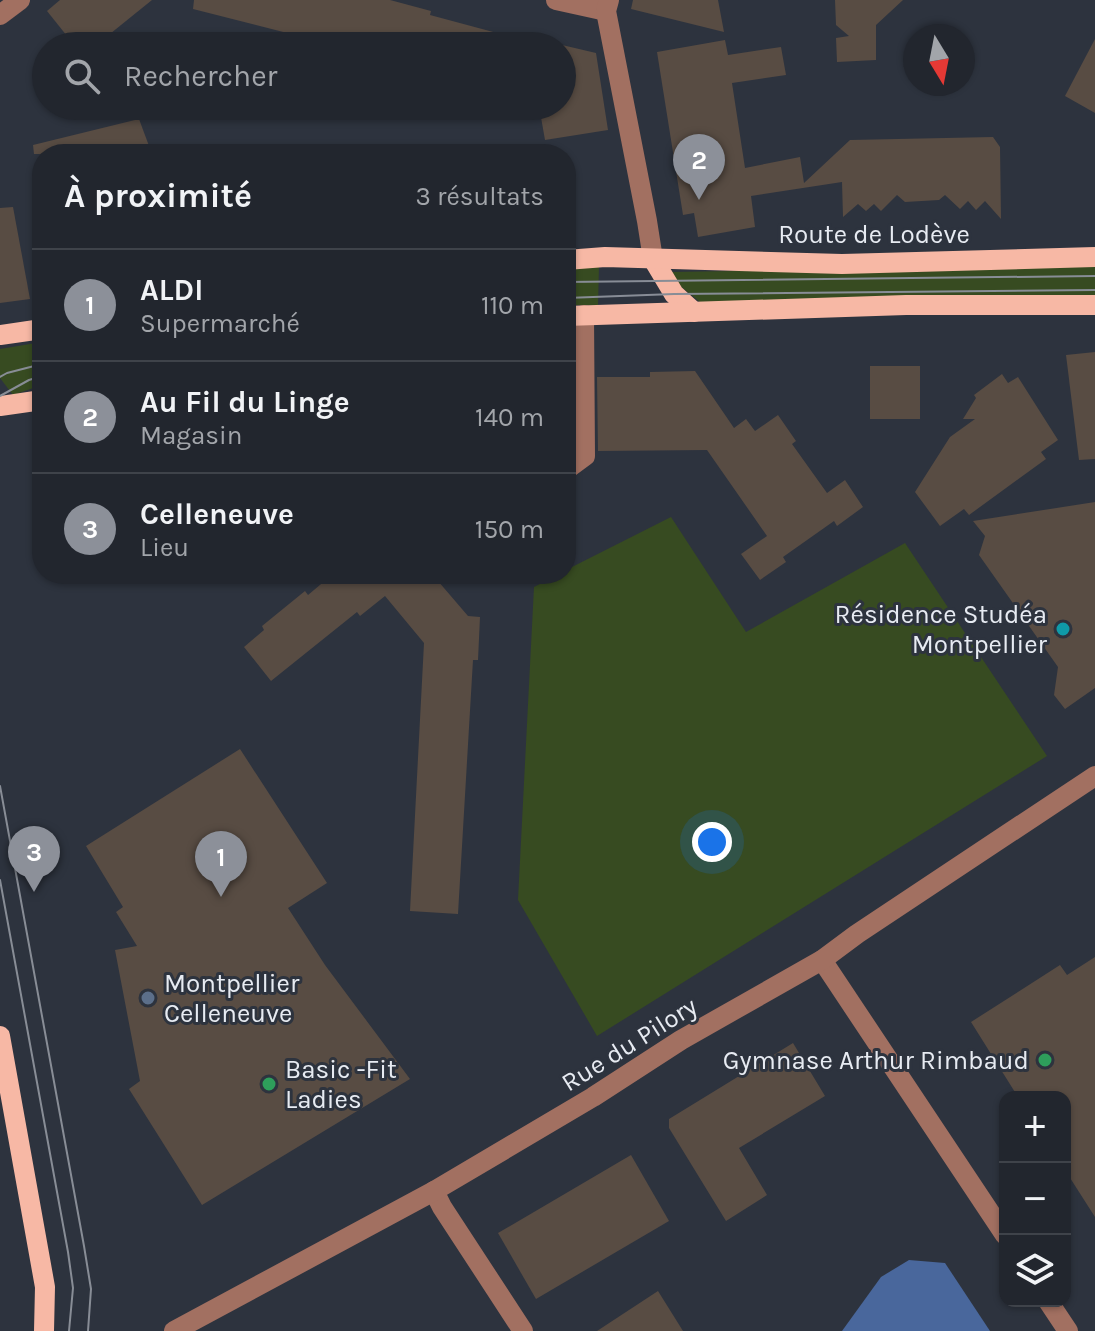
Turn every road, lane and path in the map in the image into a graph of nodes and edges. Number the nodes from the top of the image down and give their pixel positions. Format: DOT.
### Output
graph roads {
  1 [pos="20,0"];
  2 [pos="556,0"];
  3 [pos="608,5"];
  4 [pos="0,15"];
  5 [pos="1095,257"];
  6 [pos="576,259"];
  7 [pos="653,259"];
  8 [pos="1095,305"];
  9 [pos="694,312"];
  10 [pos="576,316"];
  11 [pos="32,330"];
  12 [pos="576,330"];
  13 [pos="0,335"];
  14 [pos="32,401"];
  15 [pos="0,406"];
  16 [pos="576,463"];
  17 [pos="1095,776"];
  18 [pos="822,960"];
  19 [pos="0,1036"];
  20 [pos="434,1191"];
  21 [pos="999,1226"];
  22 [pos="1052,1307"];
  23 [pos="44,1331"];
  24 [pos="174,1331"];
  25 [pos="523,1331"];
  26 [pos="1068,1331"];
  1 -- 4 [label="street"];
  2 -- 3 [label="street"];
  3 -- 7 [label="street"];
  5 -- 7 [label="main road, Route de Lodève"];
  6 -- 7 [label="main road, Route de Lodève"];
  7 -- 9 [label="main road"];
  8 -- 9 [label="main road"];
  9 -- 10 [label="main road"];
  11 -- 13 [label="main road"];
  12 -- 16 [label="street"];
  14 -- 15 [label="main road"];
  17 -- 18 [label="street, Rue du Pilory"];
  18 -- 20 [label="street, Rue du Pilory"];
  18 -- 21 [label="street"];
  19 -- 23 [label="main road"];
  20 -- 24 [label="street, Rue du Pilory"];
  20 -- 25 [label="street"];
  22 -- 26 [label="street"];
}
